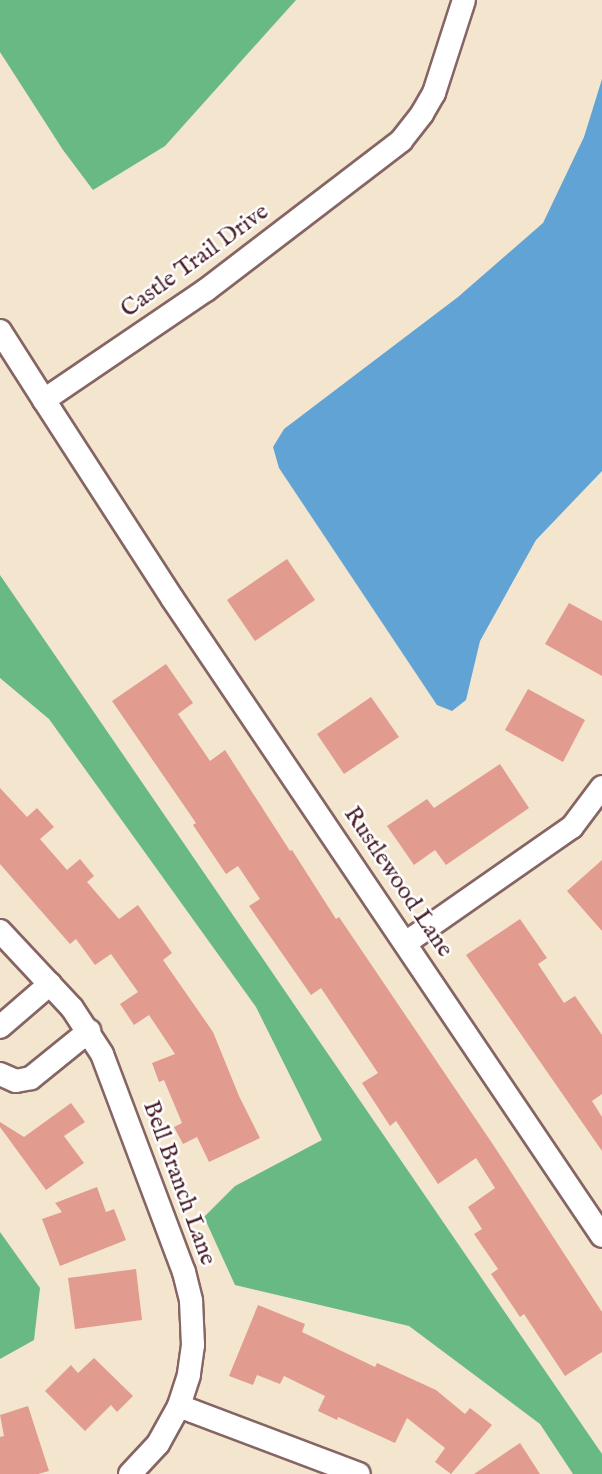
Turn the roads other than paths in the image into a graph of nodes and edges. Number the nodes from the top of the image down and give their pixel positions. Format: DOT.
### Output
graph roads {
  1 [pos="464,0"];
  2 [pos="0,331"];
  3 [pos="44,400"];
  4 [pos="602,787"];
  5 [pos="0,931"];
  6 [pos="407,942"];
  7 [pos="50,984"];
  8 [pos="0,1027"];
  9 [pos="89,1031"];
  10 [pos="0,1074"];
  11 [pos="602,1236"];
  12 [pos="179,1406"];
  13 [pos="130,1474"];
  14 [pos="359,1474"];
  1 -- 3 [label="street, Castle Trail Drive"];
  2 -- 3 [label="street"];
  3 -- 6 [label="street, Rustlewood Lane"];
  4 -- 6 [label="street"];
  5 -- 7 [label="street, Bell Branch Lane"];
  6 -- 11 [label="street, Rustlewood Lane"];
  7 -- 8 [label="street"];
  7 -- 9 [label="street, Bell Branch Lane"];
  9 -- 10 [label="street"];
  9 -- 12 [label="street, Bell Branch Lane"];
  12 -- 13 [label="street, Bell Branch Lane"];
  12 -- 14 [label="street"];
}
